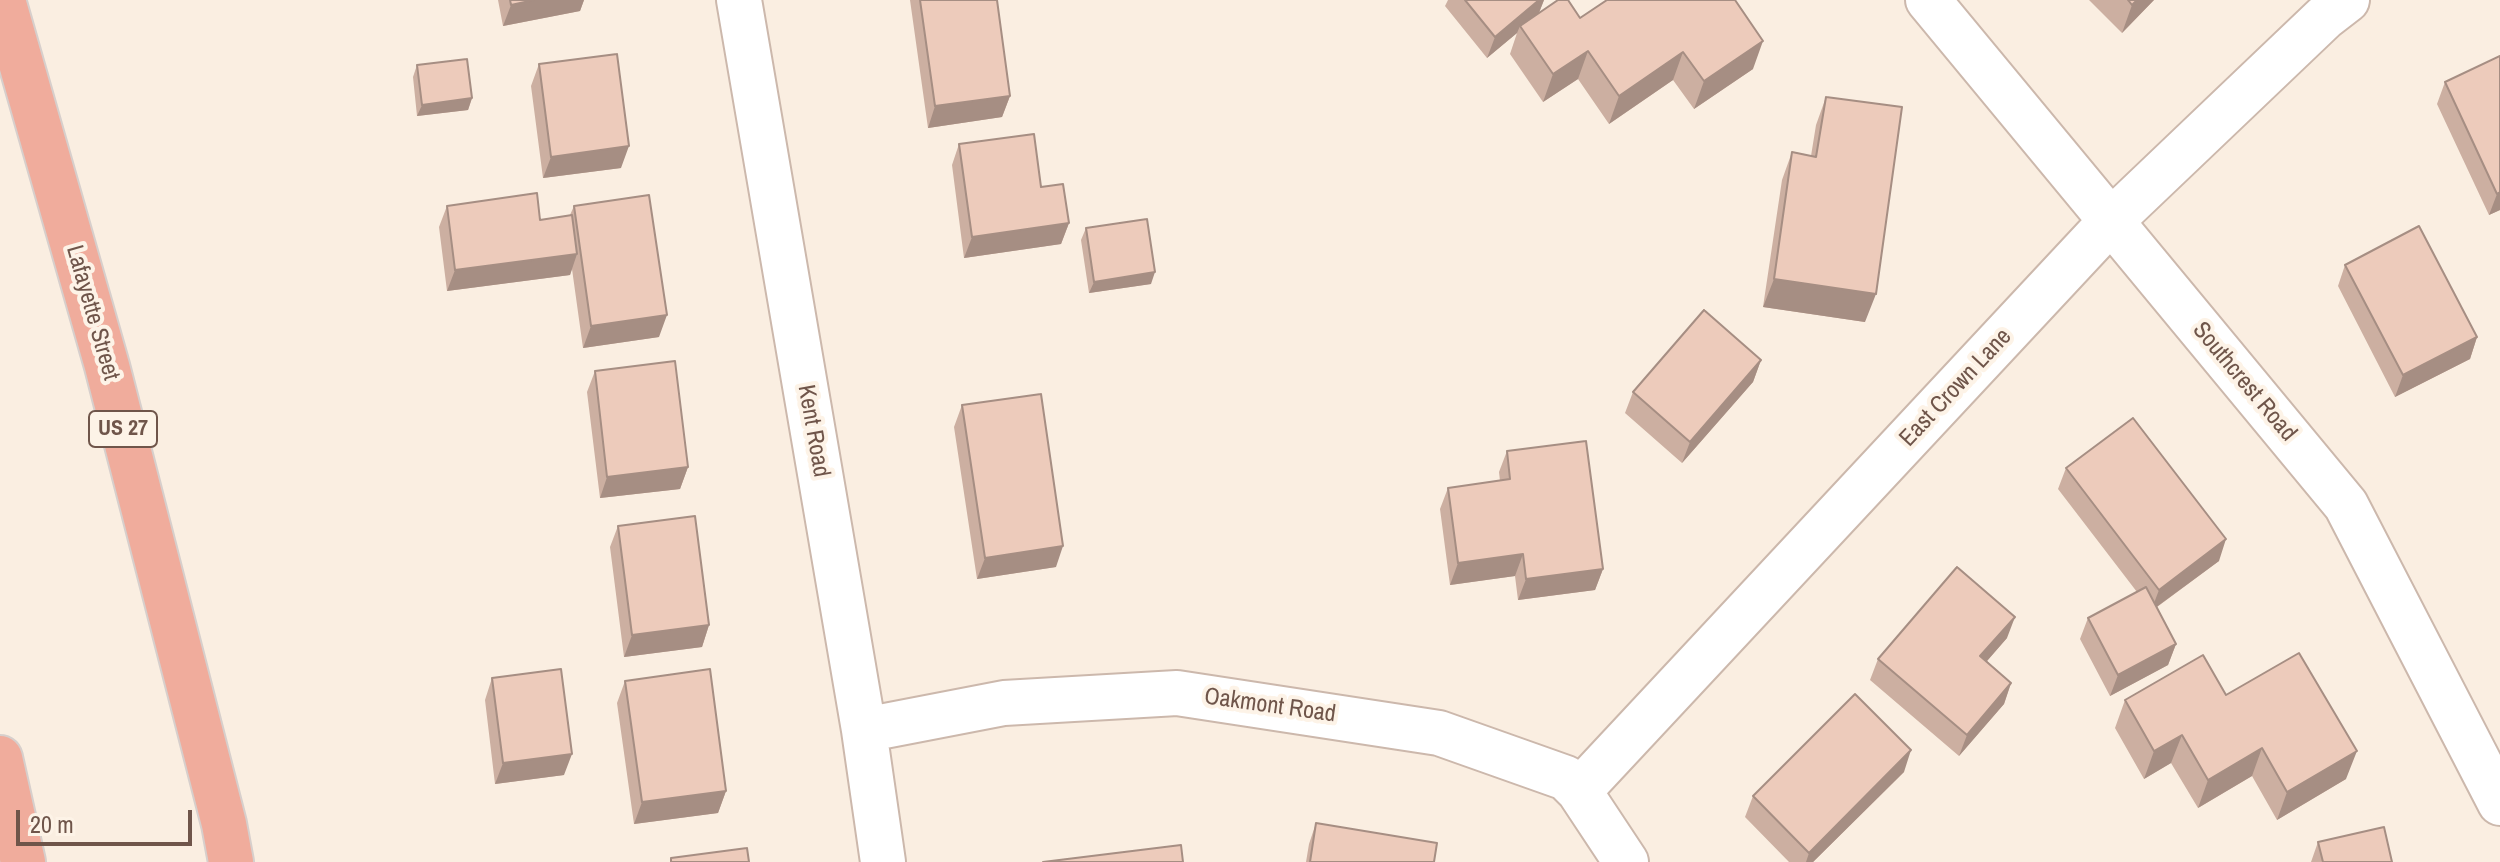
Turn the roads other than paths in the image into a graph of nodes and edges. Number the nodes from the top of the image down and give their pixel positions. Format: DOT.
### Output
graph roads {
  1 [pos="3,0"];
  2 [pos="739,0"];
  3 [pos="1928,0"];
  4 [pos="2347,0"];
  5 [pos="2111,221"];
  6 [pos="864,730"];
  7 [pos="0,758"];
  8 [pos="1579,791"];
  9 [pos="2500,803"];
  10 [pos="23,862"];
  11 [pos="231,862"];
  12 [pos="883,862"];
  13 [pos="1626,862"];
  1 -- 11 [label="highway, Lafayette Street / US 27"];
  2 -- 6 [label="street, Kent Road"];
  3 -- 5 [label="street, Southcrest Road"];
  4 -- 5 [label="street, East Crown Lane"];
  5 -- 8 [label="street, East Crown Lane"];
  5 -- 9 [label="street, Southcrest Road"];
  6 -- 8 [label="street, Oakmont Road"];
  6 -- 12 [label="street, Kent Road"];
  7 -- 10 [label="highway"];
  8 -- 13 [label="street, Oakmont Road"];
}
